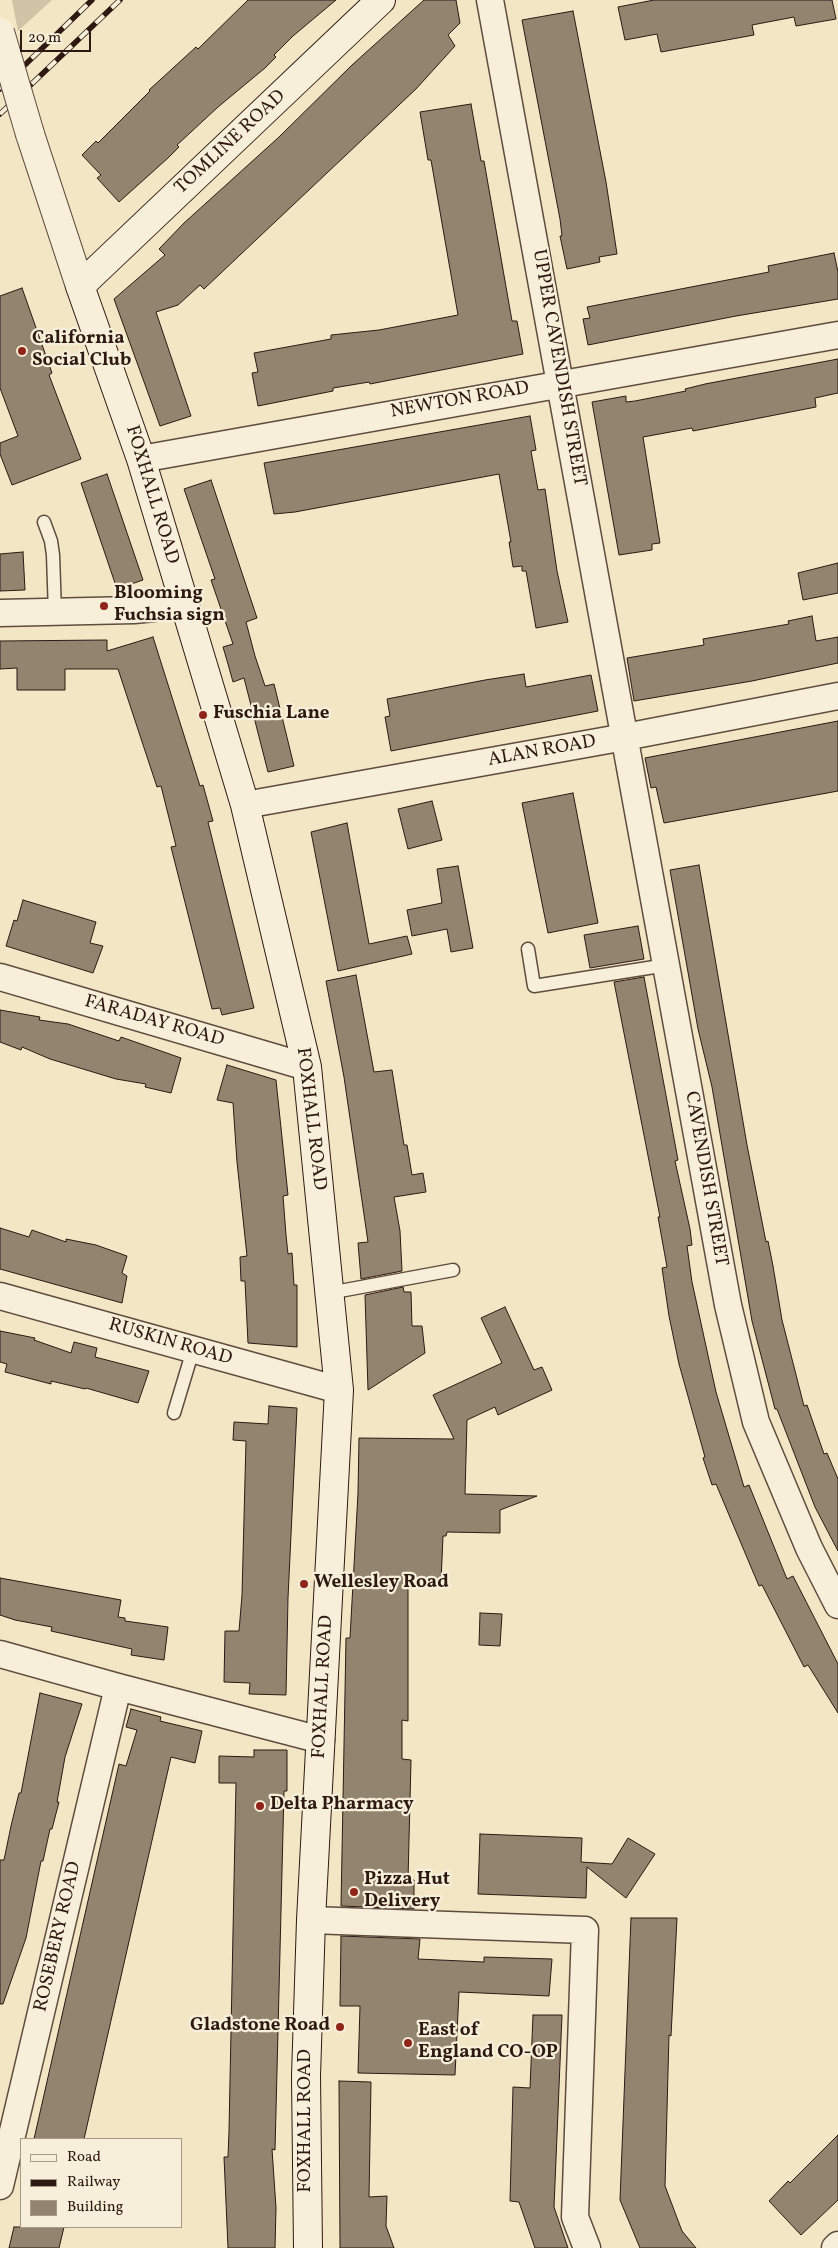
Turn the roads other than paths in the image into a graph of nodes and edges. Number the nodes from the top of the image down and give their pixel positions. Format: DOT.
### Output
graph roads {
  1 [pos="381,0"];
  2 [pos="490,0"];
  3 [pos="0,32"];
  4 [pos="80,286"];
  5 [pos="838,335"];
  6 [pos="560,383"];
  7 [pos="141,458"];
  8 [pos="44,522"];
  9 [pos="184,600"];
  10 [pos="0,612"];
  11 [pos="55,613"];
  12 [pos="838,696"];
  13 [pos="625,737"];
  14 [pos="245,804"];
  15 [pos="528,949"];
  16 [pos="667,965"];
  17 [pos="0,977"];
  18 [pos="307,1067"];
  19 [pos="453,1270"];
  20 [pos="329,1293"];
  21 [pos="0,1296"];
  22 [pos="193,1350"];
  23 [pos="339,1390"];
  24 [pos="174,1414"];
  25 [pos="838,1605"];
  26 [pos="0,1654"];
  27 [pos="118,1687"];
  28 [pos="321,1740"];
  29 [pos="311,1920"];
  30 [pos="0,2186"];
  31 [pos="838,2245"];
  32 [pos="308,2248"];
  33 [pos="587,2248"];
  34 [pos="835,2248"];
  1 -- 4 [label="main road, TOMLINE ROAD"];
  2 -- 6 [label="street, UPPER CAVENDISH STREET"];
  3 -- 4 [label="main road, FOXHALL ROAD, bridge"];
  4 -- 7 [label="main road, FOXHALL ROAD"];
  5 -- 6 [label="street, NEWTON ROAD"];
  6 -- 7 [label="street, NEWTON ROAD"];
  6 -- 13 [label="street, UPPER CAVENDISH STREET"];
  7 -- 9 [label="main road, FOXHALL ROAD"];
  8 -- 11 [label="lane"];
  9 -- 11 [label="street"];
  9 -- 14 [label="main road, FOXHALL ROAD"];
  10 -- 11 [label="street"];
  12 -- 13 [label="street, ALAN ROAD"];
  13 -- 14 [label="street, ALAN ROAD"];
  13 -- 16 [label="street, CAVENDISH STREET"];
  14 -- 18 [label="main road, FOXHALL ROAD"];
  15 -- 16 [label="lane"];
  16 -- 25 [label="street, CAVENDISH STREET"];
  17 -- 18 [label="street, FARADAY ROAD"];
  18 -- 20 [label="main road, FOXHALL ROAD"];
  19 -- 20 [label="lane"];
  20 -- 23 [label="main road, FOXHALL ROAD"];
  21 -- 22 [label="street, RUSKIN ROAD"];
  22 -- 23 [label="street, RUSKIN ROAD"];
  22 -- 24 [label="lane"];
  23 -- 28 [label="main road, FOXHALL ROAD"];
  26 -- 27 [label="street"];
  27 -- 28 [label="street"];
  27 -- 30 [label="street, ROSEBERY ROAD"];
  28 -- 29 [label="main road, FOXHALL ROAD"];
  29 -- 32 [label="main road, FOXHALL ROAD"];
  29 -- 33 [label="street"];
  31 -- 34 [label="street"];
}
